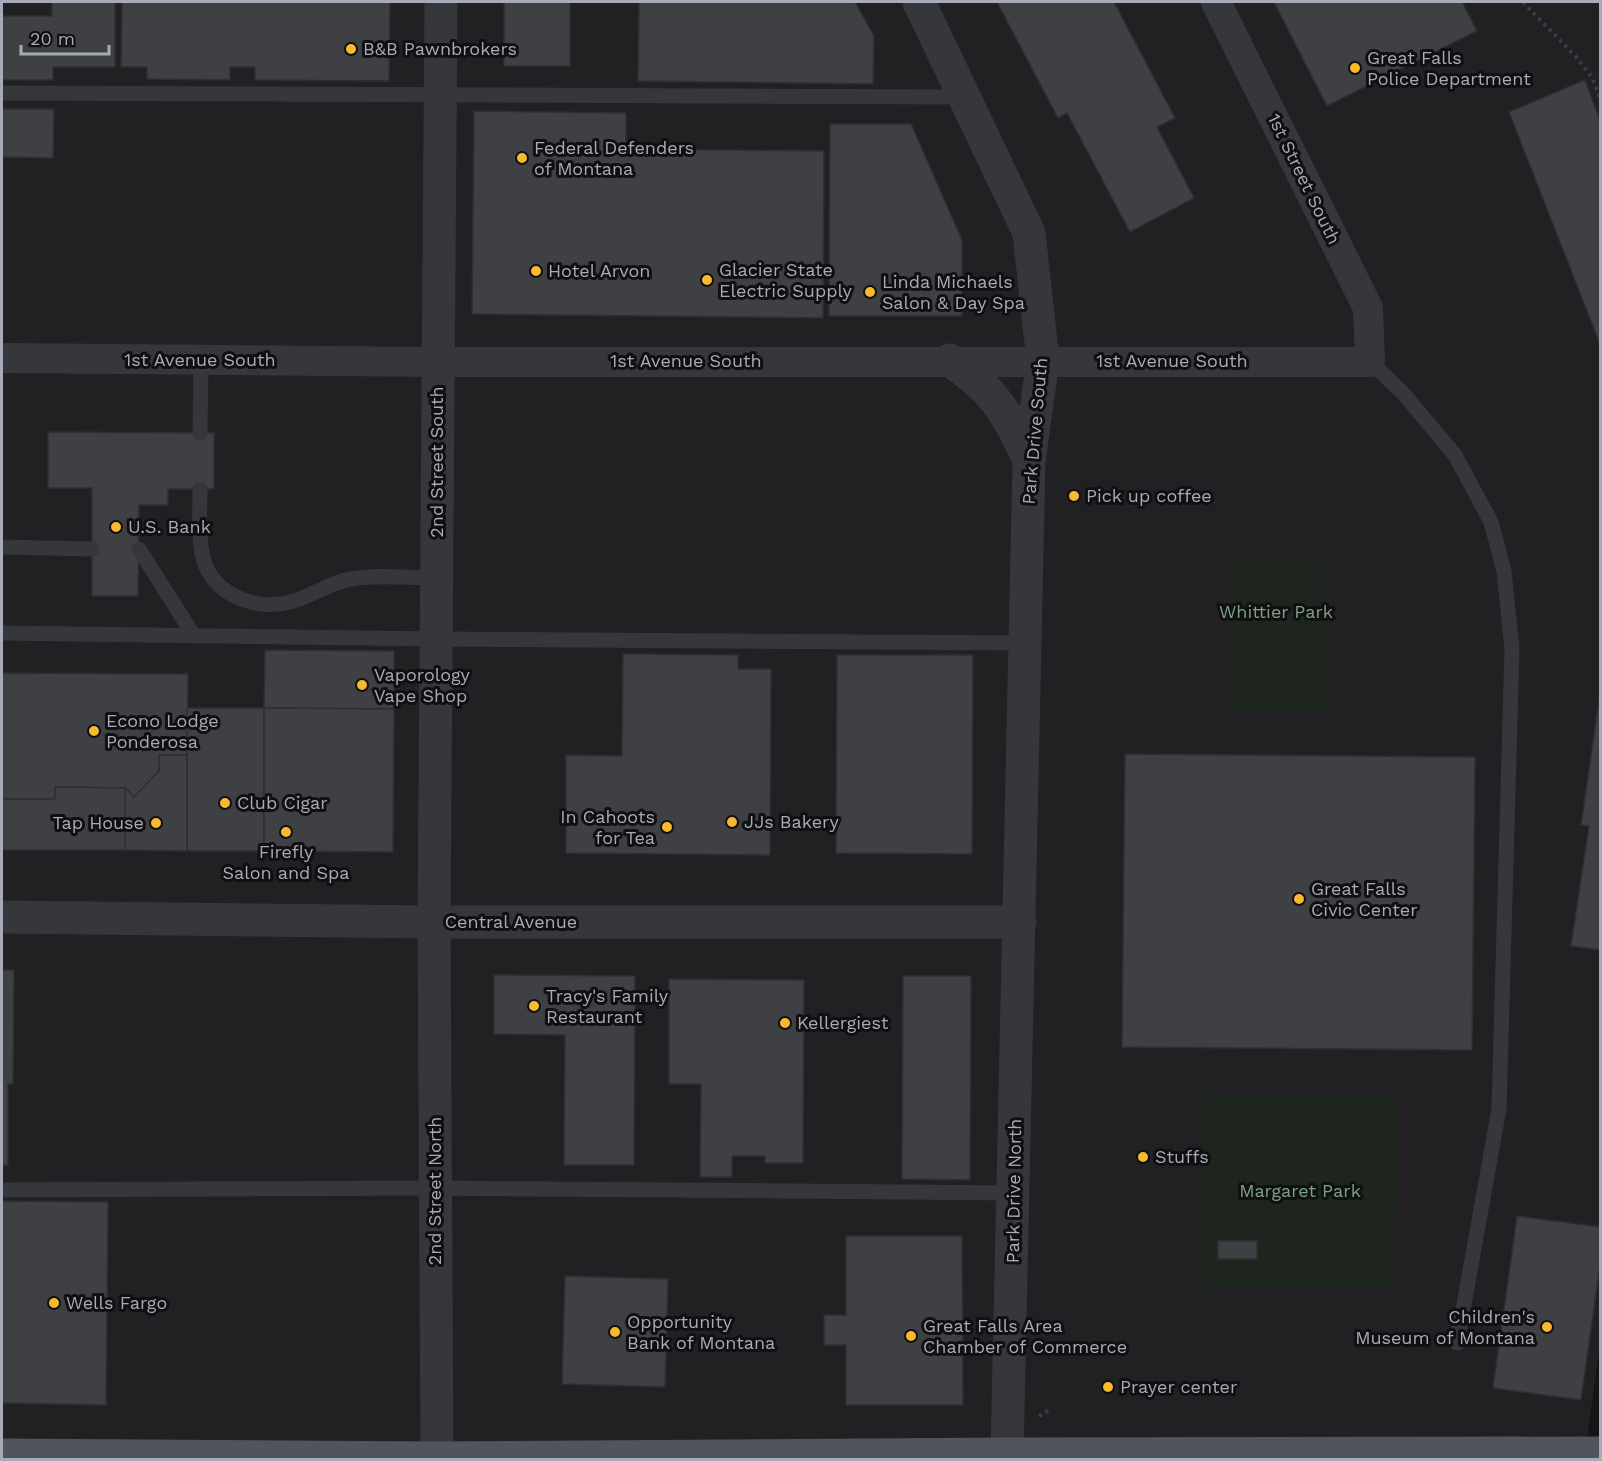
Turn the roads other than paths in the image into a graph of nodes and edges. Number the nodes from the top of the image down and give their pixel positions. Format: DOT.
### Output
graph roads {
  1 [pos="441,2"];
  2 [pos="919,2"];
  3 [pos="1216,2"];
  4 [pos="2,93"];
  5 [pos="440,96"];
  6 [pos="965,98"];
  7 [pos="2,358"];
  8 [pos="201,360"];
  9 [pos="950,360"];
  10 [pos="1043,360"];
  11 [pos="438,362"];
  12 [pos="1370,362"];
  13 [pos="200,433"];
  14 [pos="1029,460"];
  15 [pos="200,489"];
  16 [pos="2,548"];
  17 [pos="92,549"];
  18 [pos="139,549"];
  19 [pos="436,578"];
  20 [pos="2,633"];
  21 [pos="194,636"];
  22 [pos="436,639"];
  23 [pos="1026,643"];
  24 [pos="2,917"];
  25 [pos="434,922"];
  26 [pos="1020,922"];
  27 [pos="435,1188"];
  28 [pos="2,1190"];
  29 [pos="1014,1193"];
  30 [pos="1457,1343"];
  31 [pos="1600,1453"];
  32 [pos="2,1455"];
  33 [pos="1011,1458"];
  34 [pos="437,1459"];
  1 -- 5 [label="street, 2nd Street South"];
  2 -- 6 [label="street, Park Drive South"];
  3 -- 12 [label="street, 1st Street South"];
  4 -- 5 [label="lane"];
  5 -- 6 [label="lane"];
  5 -- 11 [label="street, 2nd Street South"];
  6 -- 10 [label="street, Park Drive South"];
  7 -- 8 [label="street, 1st Avenue South"];
  8 -- 11 [label="street, 1st Avenue South"];
  8 -- 13 [label="lane"];
  9 -- 10 [label="street, 1st Avenue South"];
  9 -- 11 [label="street, 1st Avenue South"];
  9 -- 14 [label="street"];
  10 -- 12 [label="street, 1st Avenue South"];
  10 -- 14 [label="street, Park Drive South"];
  11 -- 19 [label="street, 2nd Street South"];
  12 -- 30 [label="lane"];
  14 -- 23 [label="street, Park Drive South"];
  15 -- 19 [label="lane"];
  16 -- 17 [label="lane"];
  18 -- 21 [label="lane"];
  19 -- 22 [label="street, 2nd Street South"];
  20 -- 21 [label="lane"];
  21 -- 22 [label="lane"];
  22 -- 23 [label="lane"];
  22 -- 25 [label="street, 2nd Street South"];
  23 -- 26 [label="street, Park Drive South"];
  24 -- 25 [label="street, Central Avenue"];
  25 -- 26 [label="street, Central Avenue"];
  25 -- 27 [label="street, 2nd Street North"];
  26 -- 29 [label="street, Park Drive North"];
  27 -- 28 [label="lane"];
  27 -- 29 [label="lane"];
  27 -- 34 [label="street, 2nd Street North"];
  29 -- 33 [label="street, Park Drive North"];
  31 -- 33 [label="main road"];
  32 -- 34 [label="main road"];
  33 -- 34 [label="main road"];
}
